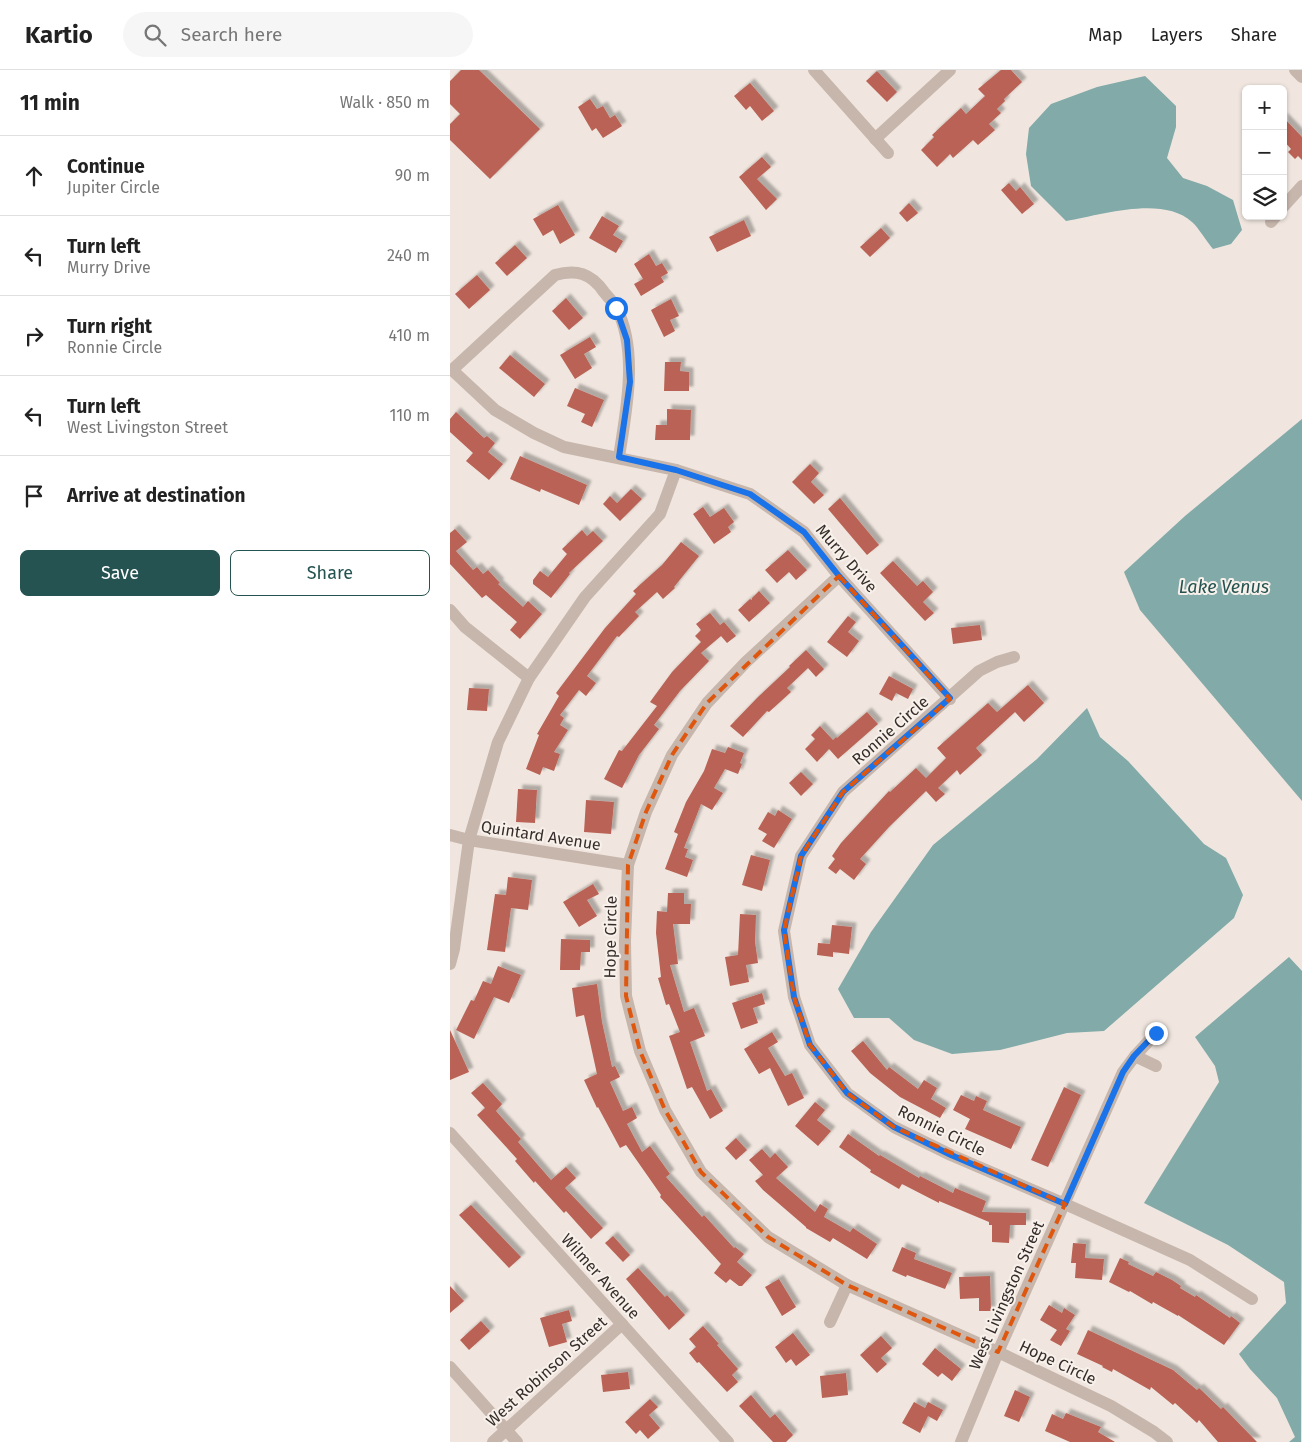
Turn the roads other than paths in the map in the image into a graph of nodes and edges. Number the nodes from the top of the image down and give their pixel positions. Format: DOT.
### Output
graph roads {
  1 [pos="814,70"];
  2 [pos="950,70"];
  3 [pos="1295,70"];
  4 [pos="1302,77"];
  5 [pos="875,139"];
  6 [pos="888,153"];
  7 [pos="1302,186"];
  8 [pos="1287,203"];
  9 [pos="619,457"];
  10 [pos="676,470"];
  11 [pos="839,576"];
  12 [pos="450,610"];
  13 [pos="1014,656"];
  14 [pos="529,678"];
  15 [pos="950,698"];
  16 [pos="450,835"];
  17 [pos="469,840"];
  18 [pos="628,865"];
  19 [pos="450,964"];
  20 [pos="1156,1033"];
  21 [pos="1134,1056"];
  22 [pos="1156,1066"];
  23 [pos="450,1132"];
  24 [pos="1065,1204"];
  25 [pos="847,1285"];
  26 [pos="1252,1298"];
  27 [pos="830,1322"];
  28 [pos="622,1324"];
  29 [pos="998,1352"];
  30 [pos="450,1367"];
  31 [pos="506,1430"];
  32 [pos="493,1442"];
  33 [pos="517,1442"];
  34 [pos="728,1442"];
  35 [pos="961,1442"];
  36 [pos="1167,1442"];
  1 -- 5 [label="street"];
  2 -- 5 [label="street"];
  3 -- 4 [label="street"];
  5 -- 6 [label="street"];
  7 -- 8 [label="street"];
  9 -- 9 [label="street, Murry Drive"];
  9 -- 10 [label="street, Murry Drive"];
  10 -- 11 [label="street, Murry Drive"];
  10 -- 14 [label="street"];
  11 -- 15 [label="street, Murry Drive"];
  11 -- 18 [label="street, Hope Circle"];
  12 -- 14 [label="street"];
  13 -- 15 [label="street, Ronnie Circle"];
  14 -- 17 [label="street"];
  15 -- 24 [label="street, Ronnie Circle"];
  16 -- 17 [label="street, Quintard Avenue"];
  17 -- 18 [label="street, Quintard Avenue"];
  17 -- 19 [label="street"];
  18 -- 25 [label="street, Hope Circle"];
  20 -- 21 [label="street, West Livingston Street"];
  21 -- 22 [label="street"];
  21 -- 24 [label="street, West Livingston Street"];
  23 -- 28 [label="street, Wilmer Avenue"];
  24 -- 26 [label="street, Ronnie Circle"];
  24 -- 29 [label="street, West Livingston Street"];
  25 -- 27 [label="street"];
  25 -- 29 [label="street, Hope Circle"];
  28 -- 31 [label="street, West Robinson Street"];
  28 -- 34 [label="street, Wilmer Avenue"];
  29 -- 35 [label="street, West Livingston Street"];
  29 -- 36 [label="street, Hope Circle"];
  30 -- 31 [label="street"];
  31 -- 32 [label="street, West Robinson Street"];
  31 -- 33 [label="street"];
}
